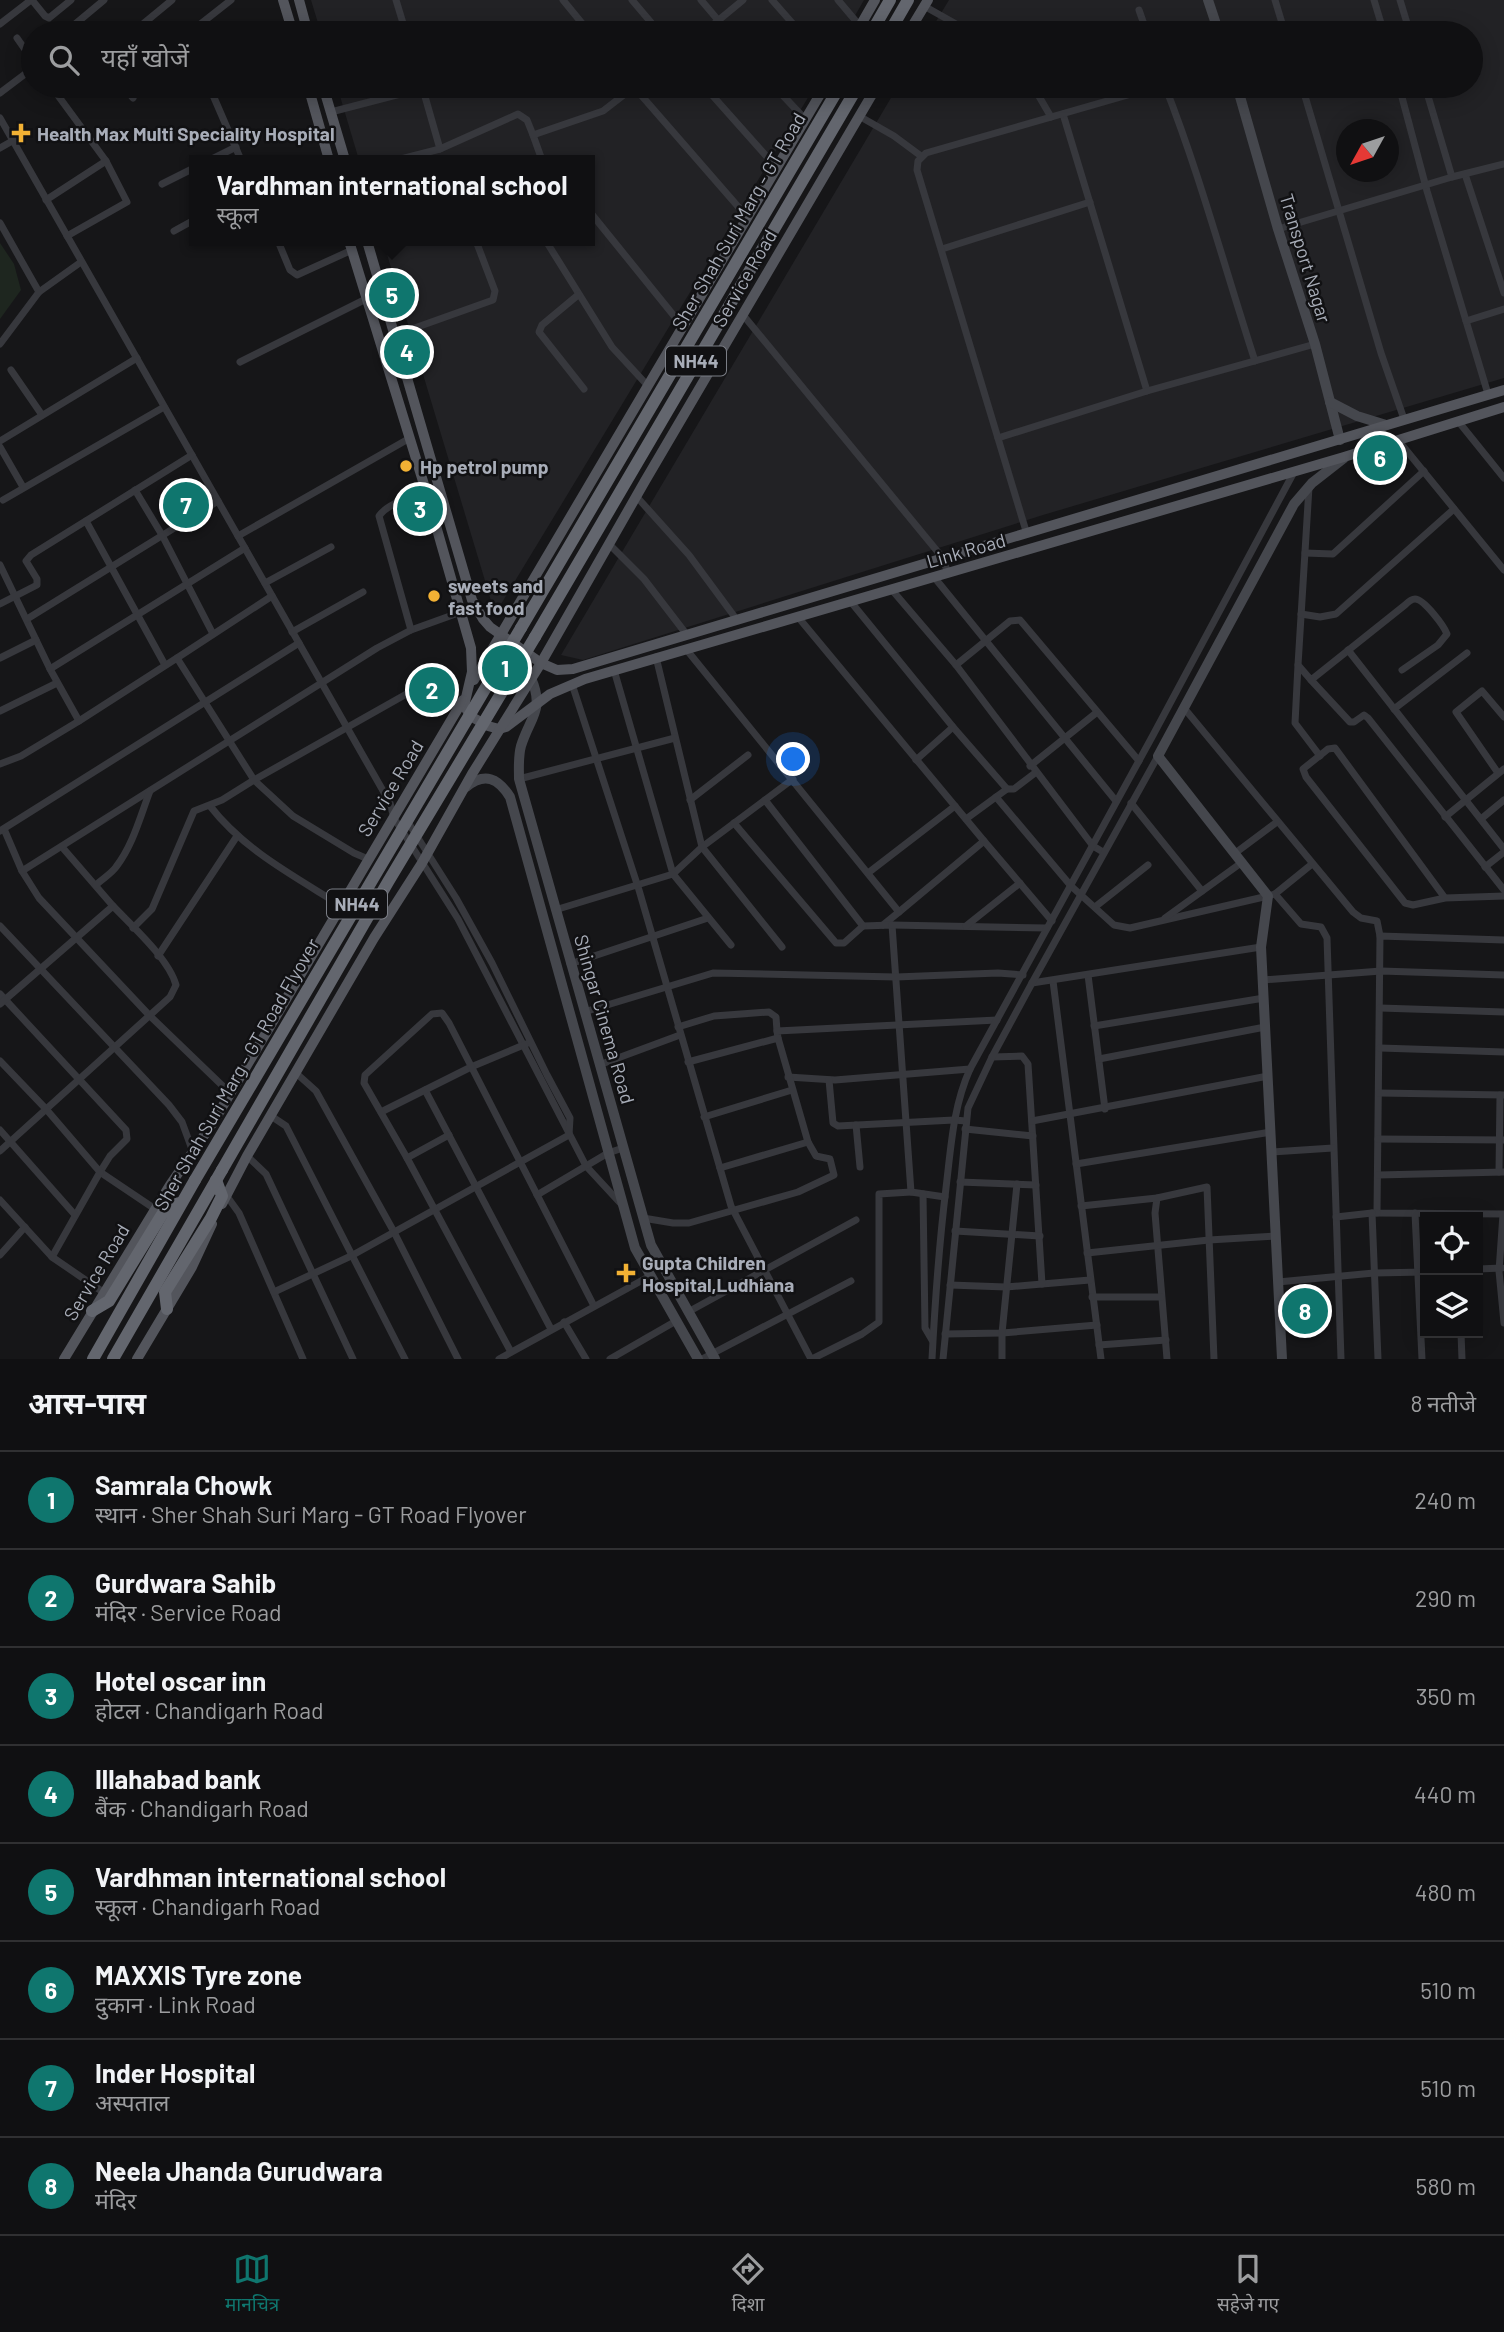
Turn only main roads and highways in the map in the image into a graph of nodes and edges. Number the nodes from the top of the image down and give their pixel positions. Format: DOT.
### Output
graph roads {
  1 [pos="283,0"];
  2 [pos="300,0"];
  3 [pos="875,0"];
  4 [pos="890,0"];
  5 [pos="908,0"];
  6 [pos="926,3"];
  7 [pos="289,21"];
  8 [pos="305,21"];
  9 [pos="866,21"];
  10 [pos="871,21"];
  11 [pos="895,21"];
  12 [pos="915,21"];
  13 [pos="311,98"];
  14 [pos="327,98"];
  15 [pos="818,98"];
  16 [pos="833,98"];
  17 [pos="851,98"];
  18 [pos="870,98"];
  19 [pos="328,155"];
  20 [pos="344,155"];
  21 [pos="350,246"];
  22 [pos="368,246"];
  23 [pos="1504,390"];
  24 [pos="1504,407"];
  25 [pos="521,628"];
  26 [pos="500,634"];
  27 [pos="535,637"];
  28 [pos="541,663"];
  29 [pos="464,697"];
  30 [pos="499,729"];
  31 [pos="216,1180"];
  32 [pos="182,1203"];
  33 [pos="167,1309"];
  34 [pos="92,1311"];
  35 [pos="64,1359"];
  36 [pos="93,1359"];
  37 [pos="113,1359"];
  38 [pos="137,1359"];
  1 -- 7 [label="main road"];
  2 -- 8 [label="main road"];
  3 -- 9 [label="main road"];
  4 -- 10 [label="highway"];
  5 -- 11 [label="highway"];
  6 -- 12 [label="main road"];
  13 -- 19 [label="main road"];
  14 -- 20 [label="main road"];
  15 -- 26 [label="main road, Service Road"];
  16 -- 25 [label="highway, Sher Shah Suri Marg - GT Road / NH44"];
  17 -- 27 [label="highway, Sher Shah Suri Marg - GT Road / NH44"];
  18 -- 28 [label="main road, Service Road"];
  21 -- 29 [label="main road"];
  22 -- 26 [label="main road, Link Road"];
  23 -- 28 [label="main road, Link Road"];
  24 -- 30 [label="main road, Link Road"];
  25 -- 32 [label="highway, Sher Shah Suri Marg - GT Road Flyover / NH44, bridge"];
  26 -- 28 [label="main road, Link Road"];
  26 -- 29 [label="main road, Service Road"];
  27 -- 31 [label="highway, Sher Shah Suri Marg - GT Road Flyover / NH44, bridge"];
  28 -- 30 [label="main road, Service Road"];
  29 -- 30 [label="main road"];
  29 -- 34 [label="main road, Service Road"];
  30 -- 33 [label="main road, Service Road"];
  31 -- 33 [label="highway"];
  31 -- 37 [label="highway, Sher Shah Suri Marg - GT Road Flyover / NH44"];
  32 -- 34 [label="highway"];
  32 -- 36 [label="highway, Sher Shah Suri Marg - GT Road Flyover / NH44"];
  33 -- 38 [label="main road, Service Road"];
  34 -- 35 [label="main road, Service Road"];
}
